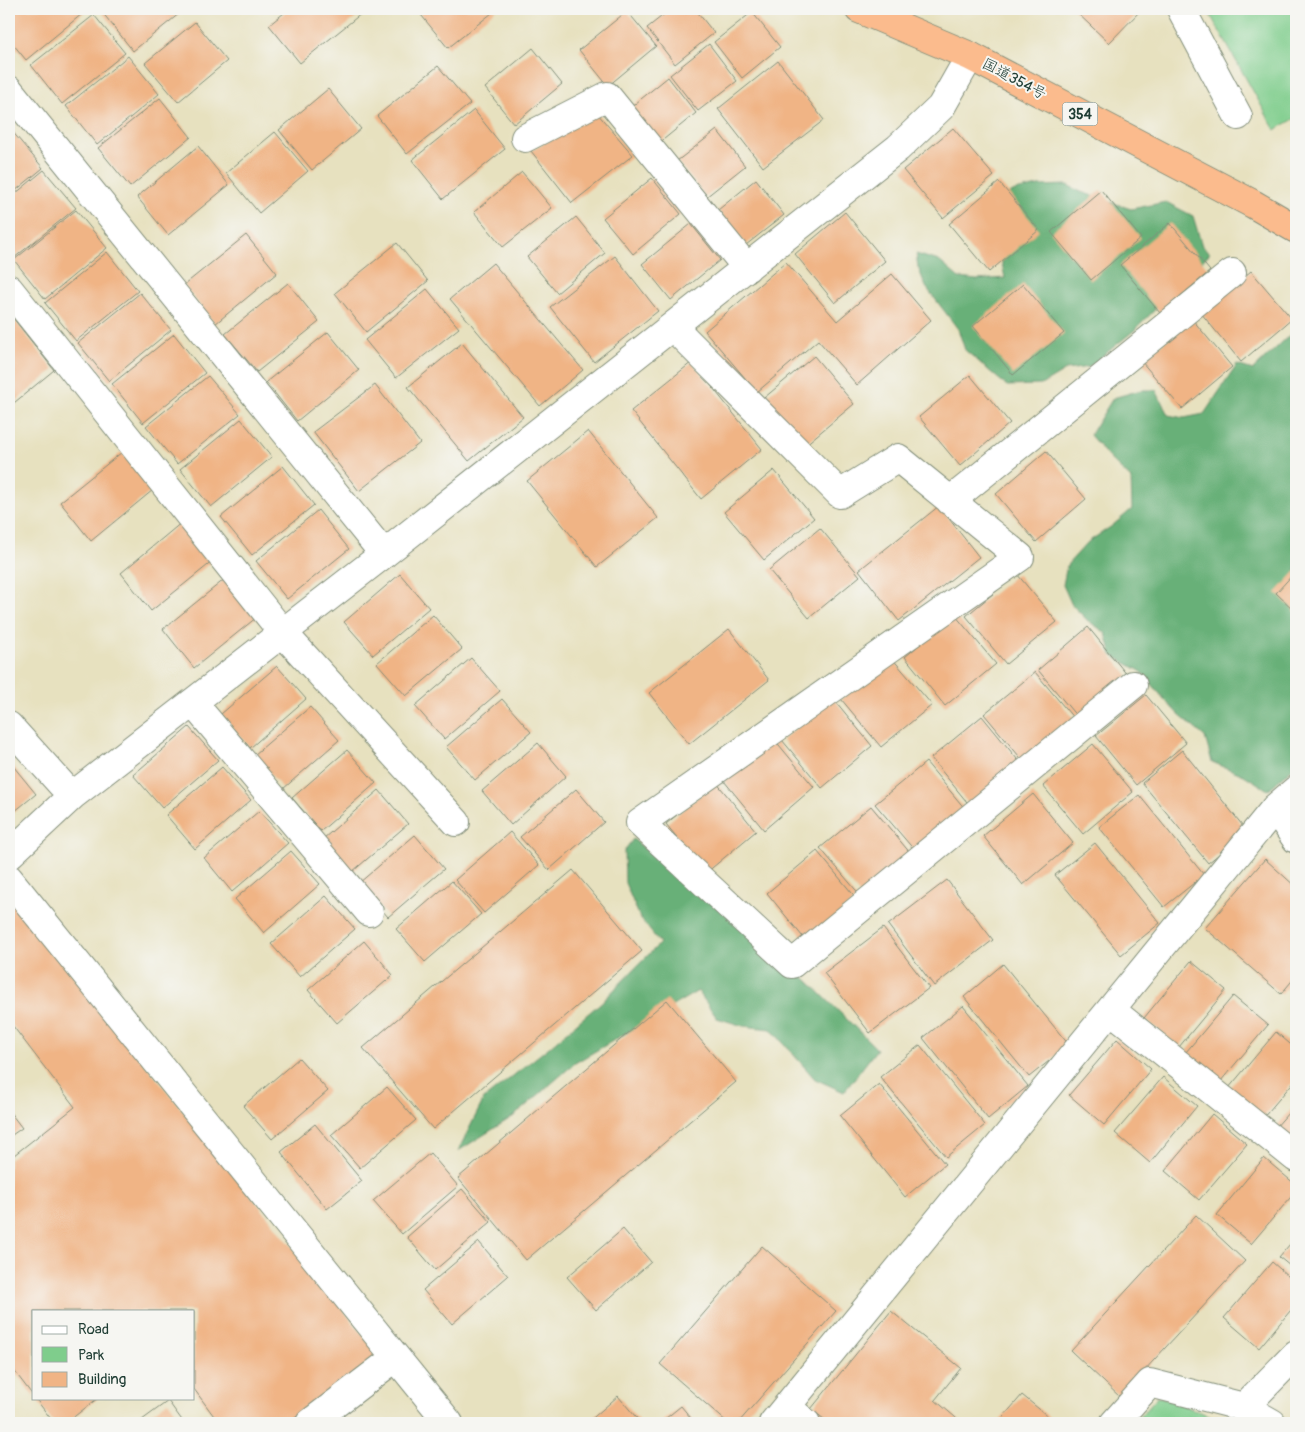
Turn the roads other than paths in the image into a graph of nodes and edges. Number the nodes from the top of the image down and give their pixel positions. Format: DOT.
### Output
graph roads {
  1 [pos="859,9"];
  2 [pos="1181,9"];
  3 [pos="970,56"];
  4 [pos="9,90"];
  5 [pos="1238,116"];
  6 [pos="525,138"];
  7 [pos="1296,229"];
  8 [pos="747,268"];
  9 [pos="1232,272"];
  10 [pos="9,289"];
  11 [pos="672,327"];
  12 [pos="950,501"];
  13 [pos="384,554"];
  14 [pos="283,633"];
  15 [pos="1133,685"];
  16 [pos="193,703"];
  17 [pos="9,726"];
  18 [pos="1296,790"];
  19 [pos="72,796"];
  20 [pos="1275,808"];
  21 [pos="456,822"];
  22 [pos="1296,839"];
  23 [pos="9,855"];
  24 [pos="9,878"];
  25 [pos="368,912"];
  26 [pos="1110,1010"];
  27 [pos="1296,1158"];
  28 [pos="1296,1354"];
  29 [pos="395,1358"];
  30 [pos="1244,1407"];
  31 [pos="789,1418"];
  32 [pos="310,1423"];
  33 [pos="449,1423"];
  34 [pos="1114,1423"];
  35 [pos="1272,1423"];
  1 -- 3 [label="highway, 国道354号 / 354"];
  2 -- 5 [label="street"];
  3 -- 7 [label="highway, 国道354号 / 354"];
  3 -- 8 [label="street"];
  4 -- 13 [label="street"];
  6 -- 8 [label="street"];
  8 -- 11 [label="street"];
  9 -- 12 [label="street"];
  10 -- 14 [label="street"];
  11 -- 12 [label="street"];
  11 -- 13 [label="street"];
  12 -- 15 [label="street"];
  13 -- 14 [label="street"];
  14 -- 16 [label="street"];
  14 -- 21 [label="street"];
  16 -- 19 [label="street"];
  16 -- 25 [label="street"];
  17 -- 19 [label="street"];
  18 -- 20 [label="street"];
  19 -- 23 [label="street"];
  20 -- 22 [label="street"];
  20 -- 26 [label="street"];
  24 -- 29 [label="street"];
  26 -- 27 [label="street"];
  26 -- 31 [label="street"];
  28 -- 30 [label="street"];
  29 -- 32 [label="street"];
  29 -- 33 [label="street"];
  30 -- 34 [label="street"];
  30 -- 35 [label="street"];
}
